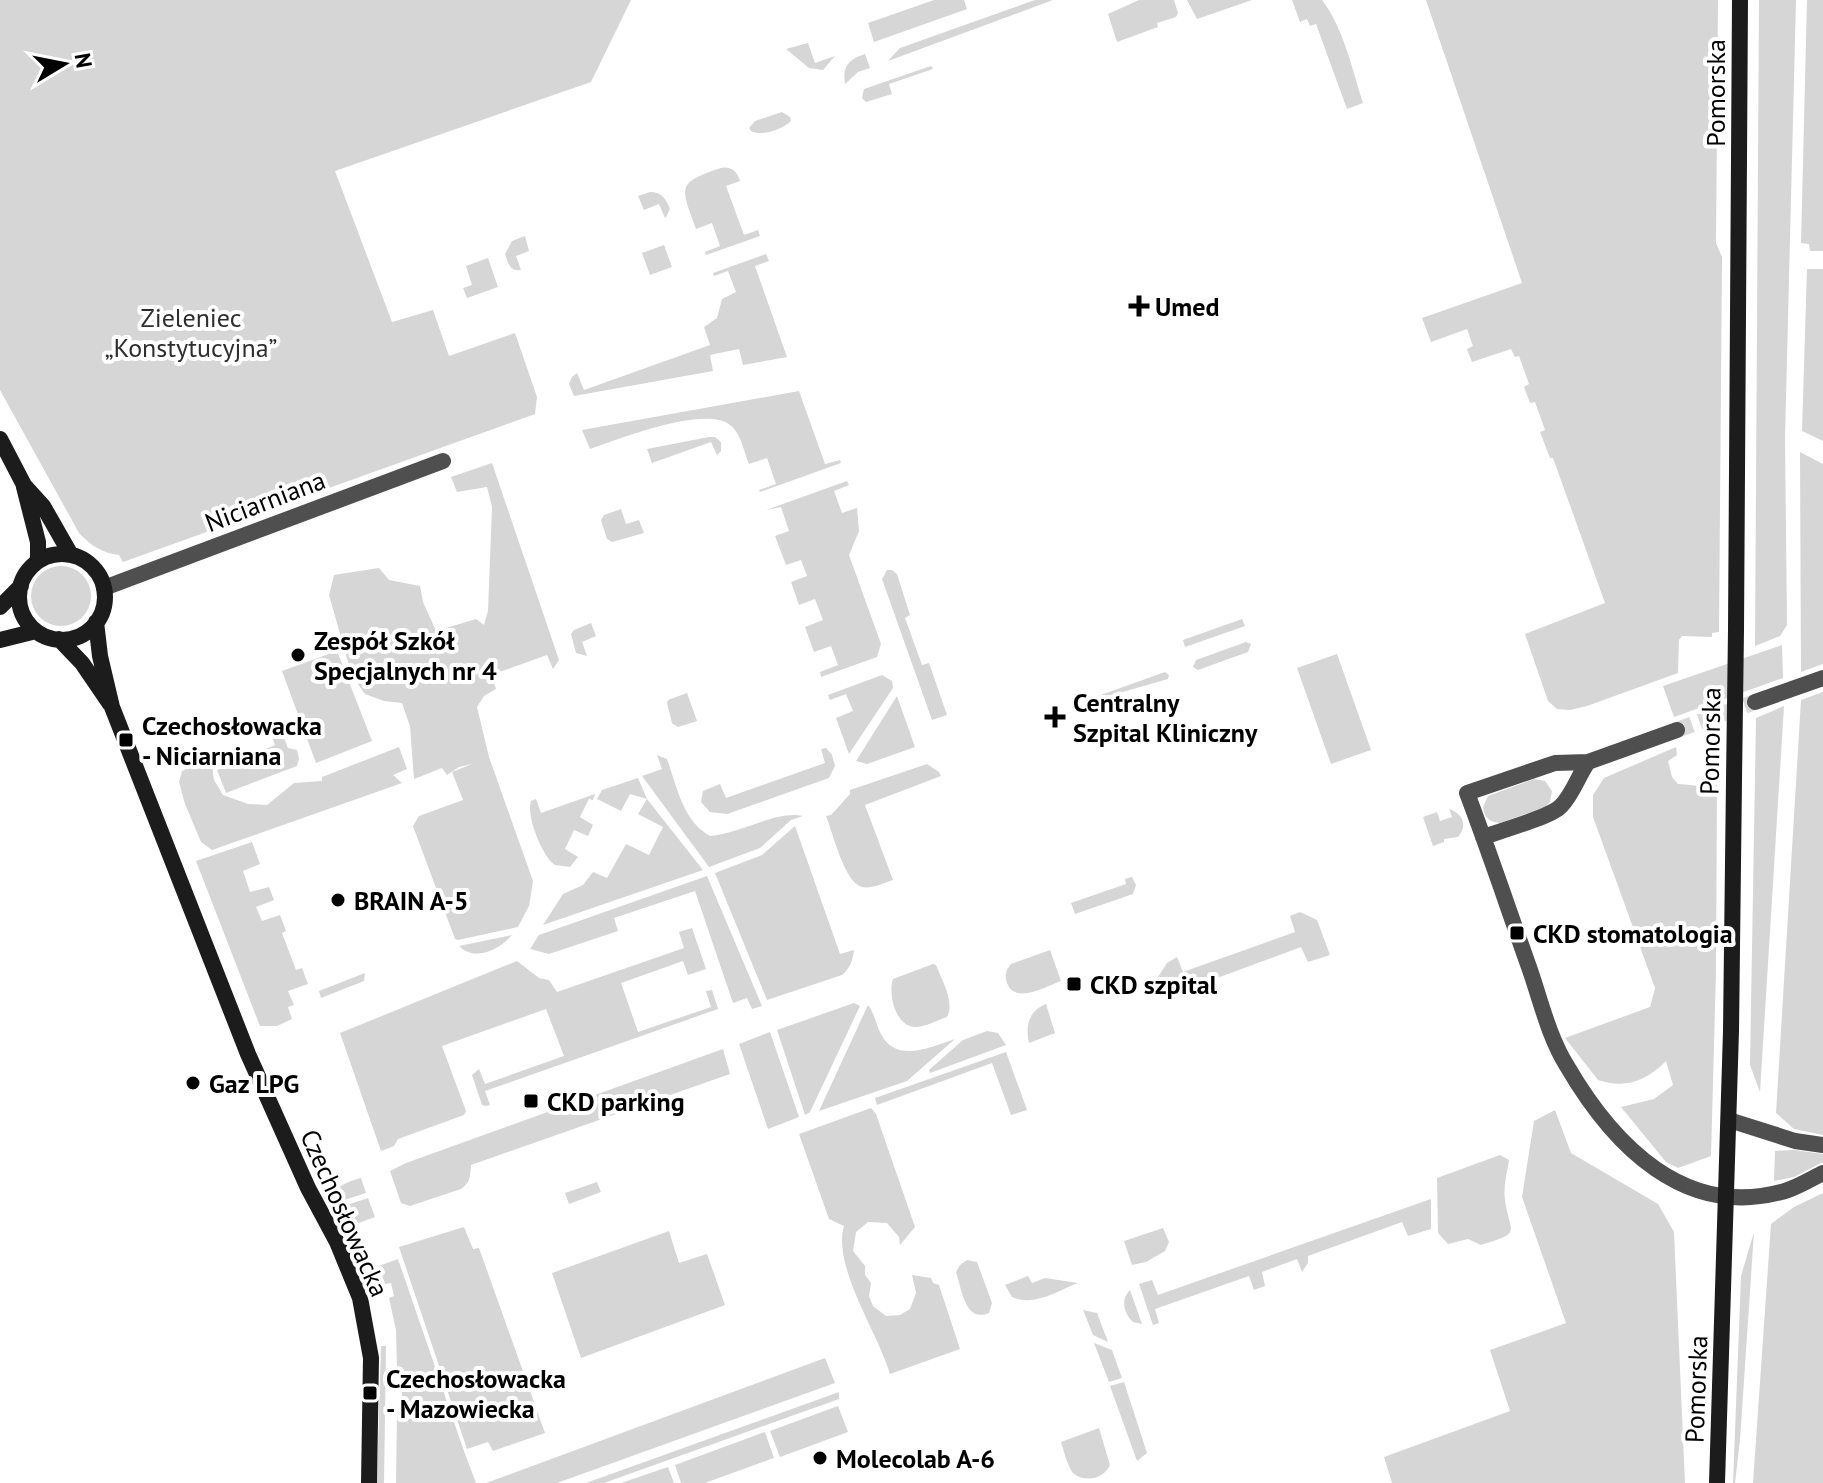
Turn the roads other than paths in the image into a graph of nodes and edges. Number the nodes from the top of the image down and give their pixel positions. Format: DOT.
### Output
graph roads {
  1 [pos="1740,0"];
  2 [pos="0,439"];
  3 [pos="443,461"];
  4 [pos="24,485"];
  5 [pos="71,555"];
  6 [pos="38,561"];
  7 [pos="21,586"];
  8 [pos="104,588"];
  9 [pos="0,607"];
  10 [pos="96,622"];
  11 [pos="36,631"];
  12 [pos="59,639"];
  13 [pos="0,640"];
  14 [pos="1823,678"];
  15 [pos="1755,702"];
  16 [pos="112,707"];
  17 [pos="1677,730"];
  18 [pos="1588,762"];
  19 [pos="1483,837"];
  20 [pos="1729,1120"];
  21 [pos="1823,1145"];
  22 [pos="1823,1173"];
  23 [pos="1726,1197"];
  24 [pos="369,1483"];
  25 [pos="1717,1483"];
  1 -- 20 [label="street, Pomorska, bridge"];
  2 -- 4 [label="street"];
  3 -- 8 [label="street, Niciarniana"];
  4 -- 5 [label="street"];
  4 -- 6 [label="street"];
  5 -- 6 [label="street"];
  5 -- 8 [label="street"];
  6 -- 7 [label="street"];
  7 -- 9 [label="street"];
  7 -- 11 [label="street"];
  8 -- 10 [label="street"];
  10 -- 12 [label="street"];
  10 -- 16 [label="street, Czechosłowacka"];
  11 -- 12 [label="street"];
  11 -- 13 [label="street"];
  12 -- 16 [label="street, Czechosłowacka"];
  14 -- 15 [label="street"];
  16 -- 24 [label="street, Czechosłowacka"];
  17 -- 18 [label="street"];
  18 -- 19 [label="street"];
  18 -- 19 [label="street"];
  19 -- 23 [label="street"];
  20 -- 21 [label="street"];
  20 -- 23 [label="street, Pomorska"];
  22 -- 23 [label="street"];
  23 -- 25 [label="street, Pomorska"];
}
